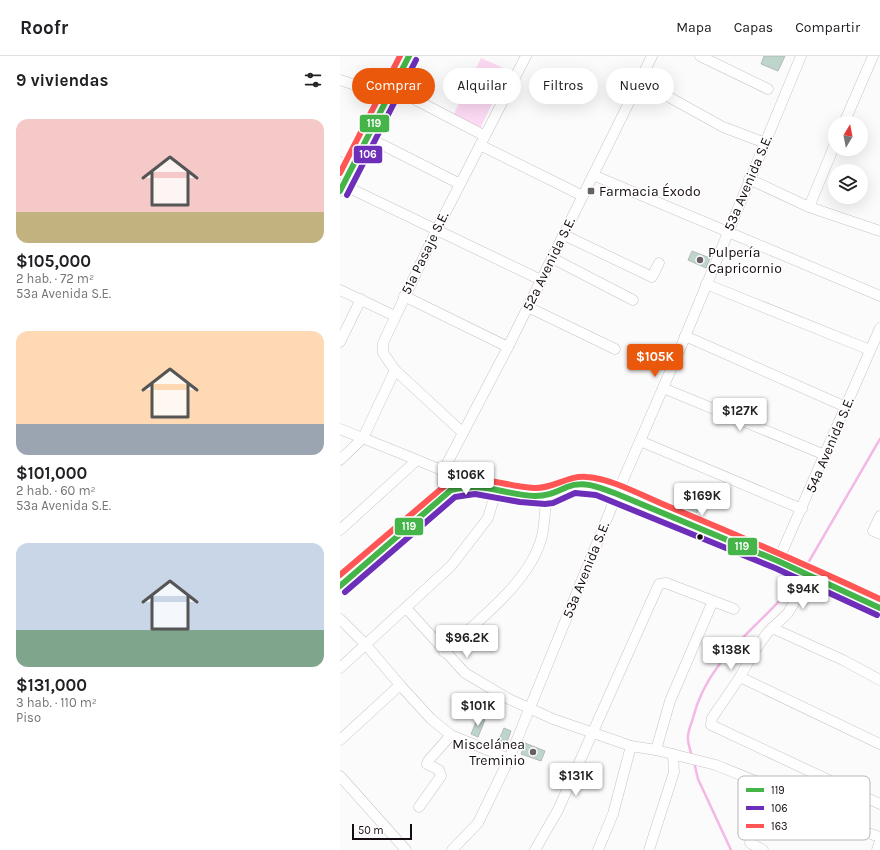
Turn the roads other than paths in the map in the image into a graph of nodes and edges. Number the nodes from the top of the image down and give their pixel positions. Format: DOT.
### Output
graph roads {
  1 [pos="409,56"];
  2 [pos="526,56"];
  3 [pos="652,56"];
  4 [pos="700,56"];
  5 [pos="801,56"];
  6 [pos="872,56"];
  7 [pos="403,68"];
  8 [pos="646,68"];
  9 [pos="340,80"];
  10 [pos="352,83"];
  11 [pos="768,89"];
  12 [pos="674,100"];
  13 [pos="384,104"];
  14 [pos="413,104"];
  15 [pos="628,104"];
  16 [pos="847,116"];
  17 [pos="367,137"];
  18 [pos="482,140"];
  19 [pos="760,141"];
  20 [pos="830,156"];
  21 [pos="340,162"];
  22 [pos="352,168"];
  23 [pos="593,175"];
  24 [pos="749,179"];
  25 [pos="460,184"];
  26 [pos="341,188"];
  27 [pos="583,196"];
  28 [pos="809,207"];
  29 [pos="436,231"];
  30 [pos="880,231"];
  31 [pos="728,232"];
  32 [pos="564,235"];
  33 [pos="552,258"];
  34 [pos="659,263"];
  35 [pos="542,280"];
  36 [pos="706,284"];
  37 [pos="340,290"];
  38 [pos="404,296"];
  39 [pos="880,296"];
  40 [pos="361,299"];
  41 [pos="633,300"];
  42 [pos="528,307"];
  43 [pos="394,316"];
  44 [pos="880,328"];
  45 [pos="685,336"];
  46 [pos="340,342"];
  47 [pos="508,347"];
  48 [pos="615,349"];
  49 [pos="870,350"];
  50 [pos="395,370"];
  51 [pos="663,388"];
  52 [pos="846,407"];
  53 [pos="340,429"];
  54 [pos="462,432"];
  55 [pos="363,438"];
  56 [pos="640,441"];
  57 [pos="825,455"];
  58 [pos="340,460"];
  59 [pos="417,460"];
  60 [pos="443,471"];
  61 [pos="480,484"];
  62 [pos="498,488"];
  63 [pos="448,491"];
  64 [pos="617,494"];
  65 [pos="546,496"];
  66 [pos="802,509"];
  67 [pos="880,516"];
  68 [pos="340,530"];
  69 [pos="877,532"];
  70 [pos="778,561"];
  71 [pos="805,573"];
  72 [pos="340,586"];
  73 [pos="713,601"];
  74 [pos="406,608"];
  75 [pos="880,608"];
  76 [pos="734,609"];
  77 [pos="340,619"];
  78 [pos="772,628"];
  79 [pos="366,645"];
  80 [pos="444,652"];
  81 [pos="340,668"];
  82 [pos="740,677"];
  83 [pos="880,680"];
  84 [pos="400,685"];
  85 [pos="530,708"];
  86 [pos="592,732"];
  87 [pos="451,735"];
  88 [pos="340,740"];
  89 [pos="880,744"];
  90 [pos="631,746"];
  91 [pos="656,750"];
  92 [pos="675,755"];
  93 [pos="509,760"];
  94 [pos="340,776"];
  95 [pos="743,776"];
  96 [pos="820,776"];
  97 [pos="870,799"];
  98 [pos="880,804"];
  99 [pos="419,807"];
  100 [pos="870,834"];
  101 [pos="880,837"];
  102 [pos="880,841"];
  103 [pos="750,843"];
  104 [pos="406,850"];
  105 [pos="452,850"];
  106 [pos="535,850"];
  107 [pos="598,850"];
  108 [pos="649,850"];
  109 [pos="763,850"];
  110 [pos="877,850"];
  1 -- 7 [label="street"];
  2 -- 18 [label="street, 51a Pasaje S.E."];
  3 -- 8 [label="street, 52a Avenida S.E."];
  4 -- 11 [label="street"];
  5 -- 24 [label="street, 53a Avenida S.E."];
  6 -- 16 [label="street"];
  9 -- 10 [label="street"];
  12 -- 19 [label="street"];
  13 -- 17 [label="street"];
  14 -- 18 [label="street"];
  15 -- 23 [label="street, 52a Avenida S.E."];
  17 -- 22 [label="street"];
  17 -- 25 [label="street"];
  18 -- 25 [label="street, 51a Pasaje S.E."];
  18 -- 27 [label="street"];
  20 -- 28 [label="street"];
  21 -- 22 [label="street"];
  22 -- 26 [label="street"];
  23 -- 27 [label="street, 52a Avenida S.E."];
  23 -- 31 [label="street"];
  24 -- 28 [label="street"];
  24 -- 31 [label="street, 53a Avenida S.E."];
  25 -- 29 [label="street, 51a Pasaje S.E."];
  26 -- 29 [label="street"];
  27 -- 32 [label="street, 52a Avenida S.E."];
  28 -- 30 [label="street"];
  29 -- 35 [label="street"];
  29 -- 38 [label="street, 51a Pasaje S.E."];
  31 -- 36 [label="street, 53a Avenida S.E."];
  31 -- 39 [label="street"];
  32 -- 33 [label="street, 52a Avenida S.E."];
  32 -- 34 [label="street"];
  33 -- 35 [label="street, 52a Avenida S.E."];
  33 -- 41 [label="street"];
  35 -- 42 [label="street, 52a Avenida S.E."];
  36 -- 45 [label="street, 53a Avenida S.E."];
  36 -- 49 [label="street"];
  37 -- 40 [label="street"];
  38 -- 43 [label="street, 51a Pasaje S.E."];
  38 -- 47 [label="street"];
  40 -- 43 [label="street"];
  40 -- 46 [label="street"];
  42 -- 47 [label="street, 52a Avenida S.E."];
  42 -- 48 [label="street"];
  43 -- 50 [label="street, 51a Pasaje S.E."];
  44 -- 49 [label="street, 54a Avenida S.E."];
  45 -- 51 [label="street, 53a Avenida S.E."];
  45 -- 52 [label="street"];
  47 -- 54 [label="street, 52a Avenida S.E."];
  49 -- 52 [label="street, 54a Avenida S.E."];
  50 -- 54 [label="street, 51a Pasaje S.E."];
  50 -- 55 [label="street"];
  51 -- 56 [label="street, 53a Avenida S.E."];
  51 -- 57 [label="street"];
  52 -- 57 [label="street, 54a Avenida S.E."];
  53 -- 55 [label="street"];
  54 -- 60 [label="street, 52a Avenida S.E."];
  55 -- 58 [label="street"];
  55 -- 59 [label="street"];
  56 -- 64 [label="street, 53a Avenida S.E."];
  56 -- 66 [label="street"];
  57 -- 66 [label="street, 54a Avenida S.E."];
  59 -- 60 [label="street"];
  59 -- 68 [label="street"];
  60 -- 61 [label="street"];
  60 -- 63 [label="street"];
  61 -- 62 [label="street"];
  61 -- 63 [label="street"];
  62 -- 65 [label="street"];
  62 -- 74 [label="street"];
  63 -- 72 [label="street"];
  64 -- 65 [label="street"];
  64 -- 70 [label="street"];
  64 -- 85 [label="street, 53a Avenida S.E."];
  65 -- 80 [label="street"];
  66 -- 70 [label="street, 54a Avenida S.E."];
  67 -- 69 [label="street"];
  70 -- 71 [label="street"];
  71 -- 75 [label="street"];
  71 -- 78 [label="street"];
  73 -- 76 [label="street"];
  73 -- 86 [label="street"];
  73 -- 91 [label="street"];
  74 -- 79 [label="street"];
  74 -- 80 [label="street"];
  77 -- 79 [label="street"];
  78 -- 82 [label="street"];
  78 -- 83 [label="street"];
  79 -- 81 [label="street"];
  79 -- 84 [label="street"];
  80 -- 85 [label="street"];
  82 -- 89 [label="street"];
  82 -- 96 [label="street"];
  84 -- 87 [label="street"];
  84 -- 88 [label="street"];
  85 -- 86 [label="street"];
  85 -- 93 [label="street, 53a Avenida S.E."];
  86 -- 90 [label="street"];
  86 -- 106 [label="street"];
  87 -- 93 [label="street"];
  87 -- 99 [label="street"];
  90 -- 91 [label="street"];
  90 -- 107 [label="street"];
  91 -- 92 [label="street"];
  92 -- 95 [label="street"];
  92 -- 108 [label="street"];
  93 -- 105 [label="street, 53a Avenida S.E."];
  94 -- 104 [label="street"];
  97 -- 98 [label="street"];
  100 -- 101 [label="street"];
  102 -- 110 [label="street"];
  103 -- 109 [label="street"];
}
